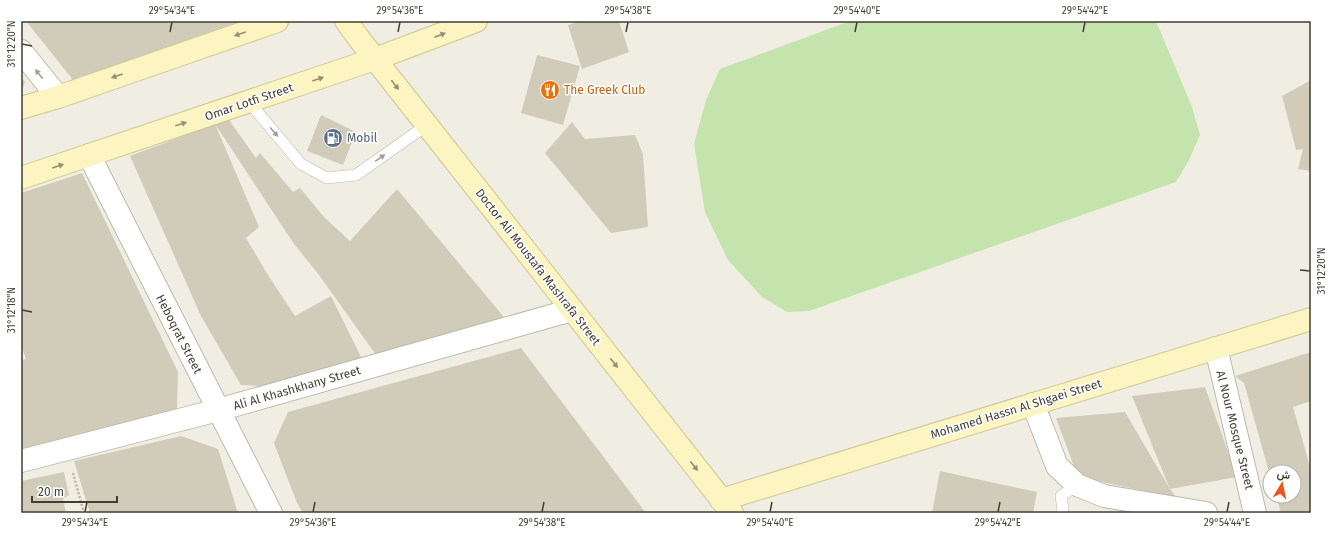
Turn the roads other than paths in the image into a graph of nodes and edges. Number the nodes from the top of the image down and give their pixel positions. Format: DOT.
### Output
graph roads {
  1 [pos="277,21"];
  2 [pos="346,21"];
  3 [pos="476,21"];
  4 [pos="21,50"];
  5 [pos="375,59"];
  6 [pos="58,97"];
  7 [pos="249,102"];
  8 [pos="21,108"];
  9 [pos="427,126"];
  10 [pos="89,155"];
  11 [pos="21,178"];
  12 [pos="572,310"];
  13 [pos="1311,319"];
  14 [pos="1216,348"];
  15 [pos="1033,404"];
  16 [pos="218,410"];
  17 [pos="21,462"];
  18 [pos="1077,485"];
  19 [pos="726,506"];
  20 [pos="1153,508"];
  21 [pos="271,513"];
  22 [pos="1062,513"];
  23 [pos="1206,513"];
  24 [pos="1255,513"];
  1 -- 6 [label="main road, one-way"];
  2 -- 5 [label="main road, Doctor Ali Moustafa Mashrafa Street"];
  5 -- 3 [label="main road, Omar Lotfi Street, one-way"];
  6 -- 4 [label="street, one-way"];
  7 -- 5 [label="main road, Omar Lotfi Street, one-way"];
  5 -- 9 [label="main road, Doctor Ali Moustafa Mashrafa Street, one-way"];
  6 -- 8 [label="main road"];
  7 -- 9 [label="lane, one-way"];
  10 -- 7 [label="main road, Omar Lotfi Street, one-way"];
  9 -- 12 [label="main road, Doctor Ali Moustafa Mashrafa Street"];
  11 -- 10 [label="main road, Omar Lotfi Street, one-way"];
  10 -- 16 [label="street, Heboqrat Street"];
  12 -- 16 [label="street, Ali Al Khashkhany Street"];
  12 -- 19 [label="main road, Doctor Ali Moustafa Mashrafa Street, one-way"];
  13 -- 14 [label="main road, Mohamed Hassn Al Shgaei Street"];
  14 -- 15 [label="main road, Mohamed Hassn Al Shgaei Street"];
  14 -- 24 [label="street, Al Nour Mosque Street"];
  15 -- 18 [label="street"];
  15 -- 19 [label="main road, Mohamed Hassn Al Shgaei Street"];
  16 -- 17 [label="street, Ali Al Khashkhany Street"];
  16 -- 21 [label="street, Heboqrat Street"];
  18 -- 20 [label="street"];
  18 -- 22 [label="lane"];
  20 -- 23 [label="street"];
}
